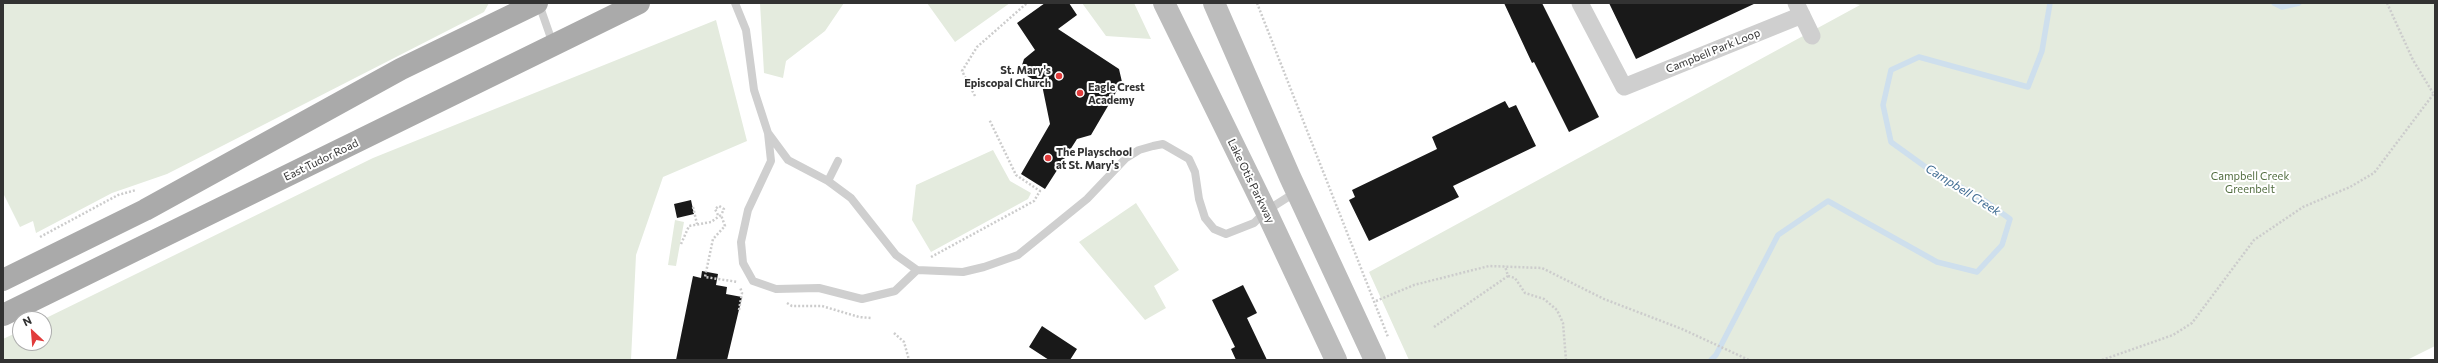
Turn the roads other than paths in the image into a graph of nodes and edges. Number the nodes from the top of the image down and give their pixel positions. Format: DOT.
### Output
graph roads {
  1 [pos="538,3"];
  2 [pos="638,3"];
  3 [pos="735,3"];
  4 [pos="1164,3"];
  5 [pos="1214,3"];
  6 [pos="1580,3"];
  7 [pos="1799,9"];
  8 [pos="1812,36"];
  9 [pos="554,44"];
  10 [pos="768,133"];
  11 [pos="838,161"];
  12 [pos="828,181"];
  13 [pos="1297,192"];
  14 [pos="1266,211"];
  15 [pos="915,268"];
  16 [pos="3,280"];
  17 [pos="3,315"];
  18 [pos="1336,360"];
  19 [pos="1375,360"];
  1 -- 9 [label="lane"];
  1 -- 16 [label="main road"];
  2 -- 9 [label="main road, East Tudor Road"];
  3 -- 10 [label="lane"];
  4 -- 14 [label="main road, Lake Otis Parkway"];
  5 -- 13 [label="main road"];
  6 -- 7 [label="street, Campbell Park Loop"];
  7 -- 8 [label="street"];
  9 -- 17 [label="main road, East Tudor Road"];
  10 -- 12 [label="lane"];
  10 -- 15 [label="lane"];
  11 -- 12 [label="lane"];
  12 -- 15 [label="lane"];
  13 -- 14 [label="lane"];
  13 -- 19 [label="main road"];
  14 -- 15 [label="lane"];
  14 -- 18 [label="main road, Lake Otis Parkway"];
}
